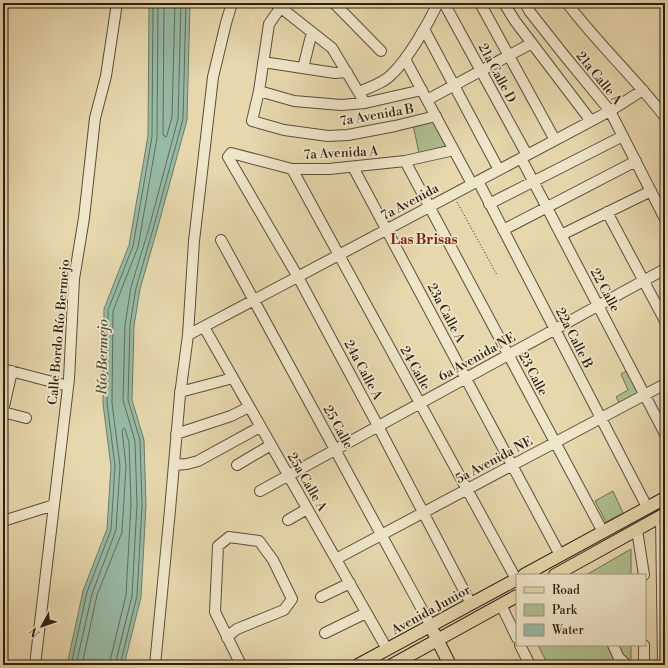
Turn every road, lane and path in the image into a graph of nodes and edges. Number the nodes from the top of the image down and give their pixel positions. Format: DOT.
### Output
graph roads {
  1 [pos="117,3"];
  2 [pos="232,3"];
  3 [pos="334,3"];
  4 [pos="438,3"];
  5 [pos="444,3"];
  6 [pos="480,3"];
  7 [pos="504,3"];
  8 [pos="525,3"];
  9 [pos="567,3"];
  10 [pos="278,5"];
  11 [pos="424,29"];
  12 [pos="312,32"];
  13 [pos="532,43"];
  14 [pos="381,51"];
  15 [pos="508,56"];
  16 [pos="405,59"];
  17 [pos="263,62"];
  18 [pos="303,68"];
  19 [pos="482,71"];
  20 [pos="347,72"];
  21 [pos="454,86"];
  22 [pos="422,90"];
  23 [pos="643,90"];
  24 [pos="259,91"];
  25 [pos="359,92"];
  26 [pos="427,100"];
  27 [pos="365,103"];
  28 [pos="610,111"];
  29 [pos="436,116"];
  30 [pos="665,116"];
  31 [pos="591,121"];
  32 [pos="622,136"];
  33 [pos="555,140"];
  34 [pos="454,150"];
  35 [pos="231,153"];
  36 [pos="524,157"];
  37 [pos="405,161"];
  38 [pos="636,161"];
  39 [pos="353,167"];
  40 [pos="292,169"];
  41 [pos="499,170"];
  42 [pos="533,181"];
  43 [pos="475,183"];
  44 [pos="651,191"];
  45 [pos="453,195"];
  46 [pos="490,204"];
  47 [pos="429,207"];
  48 [pos="547,207"];
  49 [pos="608,212"];
  50 [pos="665,219"];
  51 [pos="387,230"];
  52 [pos="503,230"];
  53 [pos="561,234"];
  54 [pos="221,240"];
  55 [pos="339,255"];
  56 [pos="665,269"];
  57 [pos="497,275"];
  58 [pos="298,277"];
  59 [pos="644,281"];
  60 [pos="254,300"];
  61 [pos="598,306"];
  62 [pos="665,320"];
  63 [pos="204,327"];
  64 [pos="555,330"];
  65 [pos="188,335"];
  66 [pos="508,355"];
  67 [pos="8,370"];
  68 [pos="233,378"];
  69 [pos="466,378"];
  70 [pos="665,384"];
  71 [pos="68,386"];
  72 [pos="180,392"];
  73 [pos="644,395"];
  74 [pos="420,403"];
  75 [pos="249,407"];
  76 [pos="3,412"];
  77 [pos="26,418"];
  78 [pos="601,418"];
  79 [pos="378,426"];
  80 [pos="260,427"];
  81 [pos="176,434"];
  82 [pos="665,434"];
  83 [pos="555,442"];
  84 [pos="271,445"];
  85 [pos="335,450"];
  86 [pos="174,465"];
  87 [pos="237,465"];
  88 [pos="512,465"];
  89 [pos="289,475"];
  90 [pos="467,489"];
  91 [pos="260,490"];
  92 [pos="665,498"];
  93 [pos="54,505"];
  94 [pos="647,508"];
  95 [pos="307,509"];
  96 [pos="423,512"];
  97 [pos="663,515"];
  98 [pos="288,520"];
  99 [pos="3,521"];
  100 [pos="637,530"];
  101 [pos="603,532"];
  102 [pos="381,534"];
  103 [pos="560,555"];
  104 [pos="336,559"];
  105 [pos="517,574"];
  106 [pos="526,574"];
  107 [pos="557,574"];
  108 [pos="644,574"];
  109 [pos="516,580"];
  110 [pos="350,583"];
  111 [pos="321,597"];
  112 [pos="516,597"];
  113 [pos="471,604"];
  114 [pos="501,605"];
  115 [pos="366,613"];
  116 [pos="431,626"];
  117 [pos="325,633"];
  118 [pos="516,636"];
  119 [pos="227,638"];
  120 [pos="438,640"];
  121 [pos="520,646"];
  122 [pos="613,646"];
  123 [pos="644,646"];
  124 [pos="387,650"];
  125 [pos="35,665"];
  126 [pos="155,665"];
  127 [pos="241,665"];
  128 [pos="358,665"];
  129 [pos="392,665"];
  130 [pos="450,665"];
  131 [pos="530,665"];
  132 [pos="626,665"];
  133 [pos="644,665"];
  134 [pos="663,665"];
  1 -- 71 [label="street, Calle Bordo Río Bermejo"];
  2 -- 65 [label="street"];
  3 -- 14 [label="street"];
  4 -- 11 [label="street"];
  5 -- 19 [label="street, 21a Calle D"];
  6 -- 15 [label="street"];
  7 -- 13 [label="street"];
  8 -- 28 [label="street, 21a Calle A"];
  9 -- 23 [label="street"];
  10 -- 12 [label="street"];
  10 -- 17 [label="street"];
  11 -- 16 [label="street"];
  11 -- 21 [label="street"];
  12 -- 18 [label="street"];
  12 -- 20 [label="street"];
  13 -- 15 [label="street"];
  13 -- 31 [label="street"];
  15 -- 19 [label="street"];
  15 -- 33 [label="street"];
  16 -- 22 [label="street, 22a Calle B"];
  16 -- 25 [label="street"];
  17 -- 18 [label="street"];
  17 -- 24 [label="street"];
  18 -- 20 [label="street"];
  19 -- 21 [label="street"];
  19 -- 36 [label="street, 21a Calle D"];
  20 -- 25 [label="street"];
  21 -- 26 [label="street"];
  21 -- 41 [label="street"];
  22 -- 26 [label="street, 22a Calle B"];
  22 -- 27 [label="street"];
  23 -- 28 [label="street, 7a Avenida"];
  23 -- 30 [label="street"];
  24 -- 27 [label="street"];
  24 -- 29 [label="street, 7a Avenida B"];
  25 -- 27 [label="street"];
  26 -- 29 [label="street, 22a Calle B"];
  28 -- 31 [label="street, 7a Avenida"];
  28 -- 32 [label="street, 21a Calle A"];
  29 -- 34 [label="street, 22a Calle B"];
  31 -- 33 [label="street, 7a Avenida"];
  32 -- 38 [label="street, 21a Calle A"];
  32 -- 42 [label="street"];
  33 -- 36 [label="street, 7a Avenida"];
  34 -- 37 [label="street, 7a Avenida A"];
  34 -- 43 [label="street, 22a Calle B"];
  35 -- 40 [label="street, 7a Avenida A"];
  35 -- 58 [label="street, 24a Calle A"];
  36 -- 41 [label="street, 7a Avenida"];
  36 -- 42 [label="street, 22 Calle"];
  37 -- 39 [label="street, 7a Avenida A"];
  37 -- 47 [label="street, 23 Calle"];
  38 -- 44 [label="street, 21a Calle A"];
  38 -- 48 [label="street"];
  39 -- 40 [label="street, 7a Avenida A"];
  39 -- 51 [label="street, 23a Calle A"];
  40 -- 55 [label="street, 24 Calle"];
  41 -- 43 [label="street, 7a Avenida"];
  42 -- 46 [label="street"];
  42 -- 48 [label="street, 22 Calle"];
  43 -- 45 [label="street, 7a Avenida"];
  43 -- 46 [label="street, 22a Calle B"];
  44 -- 49 [label="street"];
  44 -- 50 [label="street, 21a Calle A"];
  45 -- 47 [label="street, 7a Avenida"];
  45 -- 57 [label="path"];
  46 -- 52 [label="street, 22a Calle B"];
  47 -- 51 [label="street, 7a Avenida"];
  47 -- 66 [label="street, 23 Calle"];
  48 -- 52 [label="street"];
  48 -- 53 [label="street, 22 Calle"];
  49 -- 53 [label="street"];
  49 -- 59 [label="street"];
  51 -- 55 [label="street, 7a Avenida"];
  51 -- 69 [label="street, 23a Calle A"];
  52 -- 64 [label="street, 22a Calle B"];
  53 -- 61 [label="street, 22 Calle"];
  54 -- 60 [label="street, 25 Calle"];
  55 -- 58 [label="street, 7a Avenida"];
  55 -- 74 [label="street, 24 Calle"];
  56 -- 59 [label="street, 6a Avenida NE"];
  58 -- 60 [label="street, 7a Avenida"];
  58 -- 79 [label="street, 24a Calle A"];
  59 -- 61 [label="street, 6a Avenida NE"];
  59 -- 62 [label="street"];
  60 -- 63 [label="street, 7a Avenida"];
  60 -- 85 [label="street, 25 Calle"];
  61 -- 64 [label="street, 6a Avenida NE"];
  61 -- 73 [label="street, 22 Calle"];
  63 -- 65 [label="street, 7a Avenida"];
  63 -- 68 [label="street, 25a Calle A"];
  64 -- 66 [label="street, 6a Avenida NE"];
  64 -- 78 [label="street, 22a Calle B"];
  65 -- 72 [label="street"];
  66 -- 69 [label="street, 6a Avenida NE"];
  66 -- 83 [label="street, 23 Calle"];
  67 -- 71 [label="street"];
  67 -- 76 [label="street"];
  68 -- 72 [label="street"];
  68 -- 75 [label="street, 25a Calle A"];
  69 -- 74 [label="street, 6a Avenida NE"];
  69 -- 88 [label="street, 23a Calle A"];
  70 -- 73 [label="street, 5a Avenida NE"];
  71 -- 93 [label="street, Calle Bordo Río Bermejo"];
  72 -- 81 [label="street"];
  73 -- 78 [label="street, 5a Avenida NE"];
  73 -- 82 [label="street, 22 Calle"];
  74 -- 79 [label="street, 6a Avenida NE"];
  74 -- 90 [label="street, 24 Calle"];
  75 -- 80 [label="street, 25a Calle A"];
  75 -- 81 [label="street"];
  76 -- 77 [label="street"];
  78 -- 83 [label="street, 5a Avenida NE"];
  78 -- 94 [label="street, 22a Calle B"];
  79 -- 85 [label="street, 6a Avenida NE"];
  79 -- 96 [label="street, 24a Calle A"];
  80 -- 84 [label="street, 25a Calle A"];
  80 -- 86 [label="street"];
  81 -- 86 [label="street"];
  83 -- 88 [label="street, 5a Avenida NE"];
  83 -- 101 [label="street, 23 Calle"];
  84 -- 87 [label="street"];
  84 -- 89 [label="street, 25a Calle A"];
  85 -- 89 [label="street, 6a Avenida NE"];
  85 -- 102 [label="street, 25 Calle"];
  86 -- 126 [label="street"];
  88 -- 90 [label="street, 5a Avenida NE"];
  88 -- 103 [label="street, 23a Calle A"];
  89 -- 91 [label="street, 6a Avenida NE"];
  89 -- 95 [label="street, 25a Calle A"];
  90 -- 96 [label="street, 5a Avenida NE"];
  90 -- 105 [label="street, 24 Calle"];
  92 -- 94 [label="main road, Avenida Junior"];
  93 -- 99 [label="street"];
  93 -- 125 [label="street, Calle Bordo Río Bermejo"];
  94 -- 101 [label="main road, Avenida Junior"];
  95 -- 98 [label="street"];
  95 -- 104 [label="street, 25a Calle A"];
  96 -- 102 [label="street, 5a Avenida NE"];
  96 -- 113 [label="street, 24a Calle A"];
  97 -- 100 [label="main road"];
  97 -- 134 [label="street"];
  100 -- 107 [label="main road"];
  100 -- 108 [label="street"];
  101 -- 103 [label="main road, Avenida Junior"];
  102 -- 104 [label="street, 5a Avenida NE"];
  102 -- 116 [label="street, 25 Calle"];
  103 -- 106 [label="main road, Avenida Junior"];
  104 -- 110 [label="street, 25a Calle A"];
  109 -- 113 [label="main road, Avenida Junior"];
  110 -- 111 [label="street"];
  110 -- 115 [label="street, 25a Calle A"];
  112 -- 114 [label="main road"];
  113 -- 116 [label="main road, Avenida Junior"];
  114 -- 118 [label="street"];
  114 -- 120 [label="main road"];
  115 -- 117 [label="street"];
  115 -- 124 [label="street, 25a Calle A"];
  116 -- 120 [label="main road"];
  116 -- 124 [label="main road, Avenida Junior"];
  119 -- 119 [label="street"];
  119 -- 127 [label="street"];
  120 -- 129 [label="main road"];
  120 -- 130 [label="main road"];
  121 -- 131 [label="street"];
  122 -- 132 [label="street"];
  123 -- 133 [label="street"];
  124 -- 128 [label="main road, Avenida Junior"];
}
